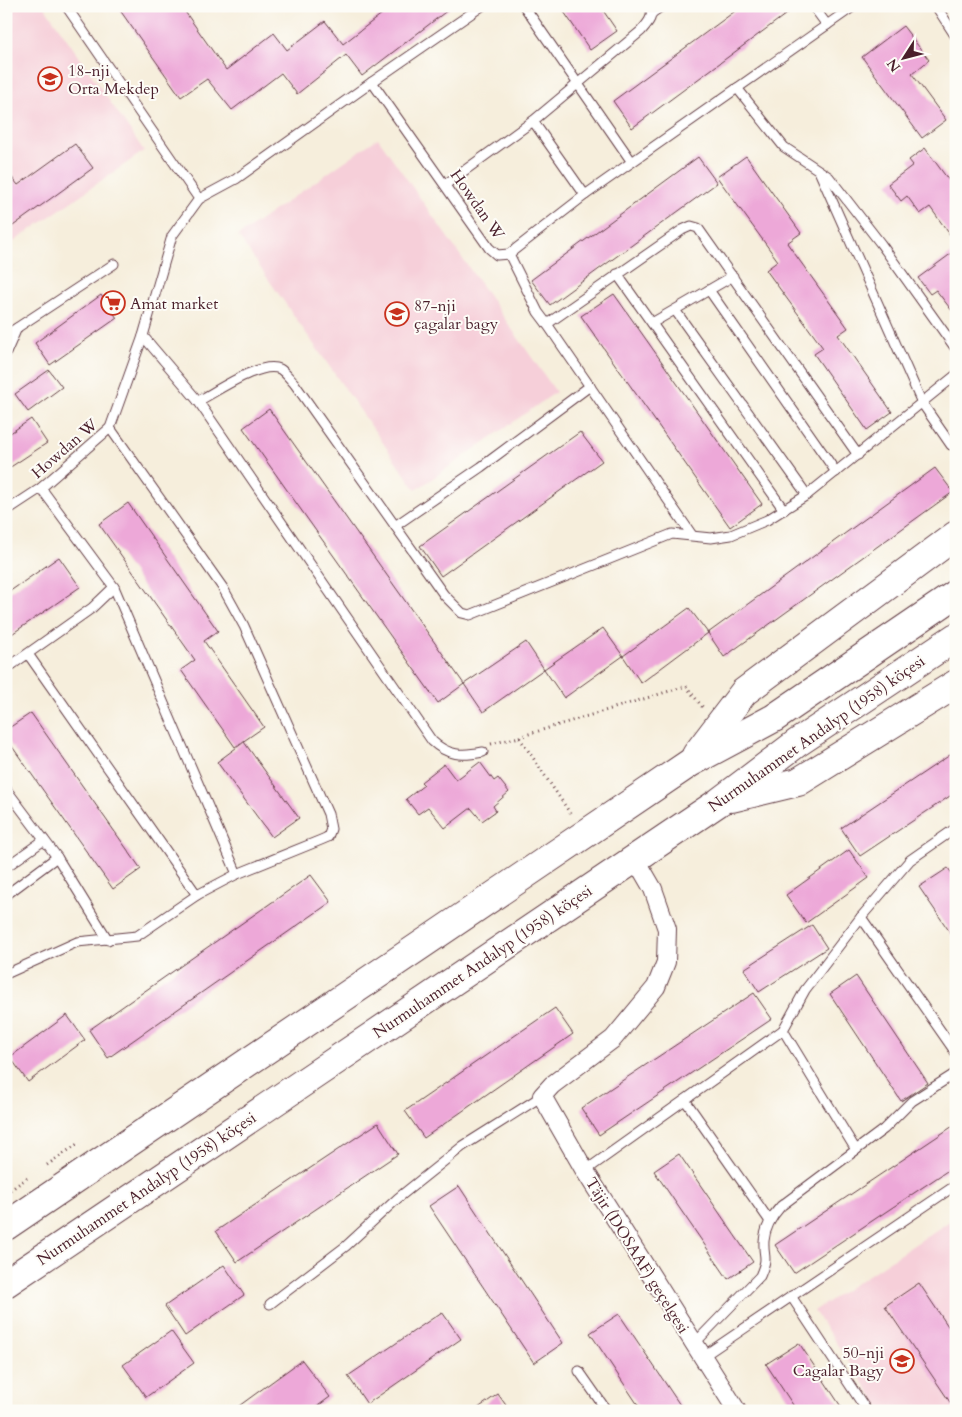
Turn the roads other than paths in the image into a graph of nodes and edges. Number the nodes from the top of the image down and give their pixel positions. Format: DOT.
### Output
graph roads {
  1 [pos="66,6"];
  2 [pos="482,6"];
  3 [pos="524,6"];
  4 [pos="662,6"];
  5 [pos="813,6"];
  6 [pos="854,6"];
  7 [pos="936,6"];
  8 [pos="651,10"];
  9 [pos="827,25"];
  10 [pos="956,37"];
  11 [pos="372,82"];
  12 [pos="578,84"];
  13 [pos="737,88"];
  14 [pos="533,121"];
  15 [pos="632,162"];
  16 [pos="819,171"];
  17 [pos="446,184"];
  18 [pos="585,195"];
  19 [pos="200,199"];
  20 [pos="509,254"];
  21 [pos="114,264"];
  22 [pos="617,274"];
  23 [pos="733,276"];
  24 [pos="709,290"];
  25 [pos="675,310"];
  26 [pos="652,323"];
  27 [pos="547,324"];
  28 [pos="18,327"];
  29 [pos="6,335"];
  30 [pos="143,336"];
  31 [pos="956,349"];
  32 [pos="6,352"];
  33 [pos="956,375"];
  34 [pos="590,386"];
  35 [pos="198,401"];
  36 [pos="922,403"];
  37 [pos="110,428"];
  38 [pos="951,445"];
  39 [pos="858,455"];
  40 [pos="836,472"];
  41 [pos="41,488"];
  42 [pos="807,495"];
  43 [pos="784,510"];
  44 [pos="6,511"];
  45 [pos="395,526"];
  46 [pos="692,535"];
  47 [pos="956,535"];
  48 [pos="114,587"];
  49 [pos="956,594"];
  50 [pos="956,637"];
  51 [pos="28,654"];
  52 [pos="6,669"];
  53 [pos="956,684"];
  54 [pos="479,752"];
  55 [pos="690,764"];
  56 [pos="6,789"];
  57 [pos="719,802"];
  58 [pos="956,828"];
  59 [pos="44,840"];
  60 [pos="57,857"];
  61 [pos="635,858"];
  62 [pos="6,866"];
  63 [pos="237,874"];
  64 [pos="6,895"];
  65 [pos="197,895"];
  66 [pos="862,917"];
  67 [pos="108,940"];
  68 [pos="6,974"];
  69 [pos="783,1030"];
  70 [pos="956,1053"];
  71 [pos="956,1073"];
  72 [pos="542,1096"];
  73 [pos="685,1100"];
  74 [pos="856,1150"];
  75 [pos="585,1171"];
  76 [pos="956,1185"];
  77 [pos="769,1220"];
  78 [pos="6,1226"];
  79 [pos="6,1283"];
  80 [pos="791,1296"];
  81 [pos="270,1304"];
  82 [pos="698,1350"];
  83 [pos="579,1371"];
  84 [pos="607,1411"];
  85 [pos="737,1411"];
  86 [pos="867,1411"];
  1 -- 19 [label="lane"];
  2 -- 11 [label="lane"];
  3 -- 12 [label="lane"];
  4 -- 8 [label="lane"];
  5 -- 9 [label="lane"];
  6 -- 9 [label="lane, Howdan W"];
  7 -- 10 [label="lane"];
  8 -- 12 [label="lane"];
  9 -- 13 [label="lane, Howdan W"];
  11 -- 17 [label="lane, Howdan W"];
  11 -- 19 [label="lane, Howdan W"];
  12 -- 14 [label="lane"];
  12 -- 15 [label="lane"];
  13 -- 15 [label="lane, Howdan W"];
  13 -- 16 [label="lane"];
  14 -- 17 [label="lane"];
  14 -- 18 [label="lane"];
  15 -- 18 [label="lane, Howdan W"];
  16 -- 31 [label="lane"];
  16 -- 36 [label="lane"];
  17 -- 20 [label="lane, Howdan W"];
  18 -- 20 [label="lane, Howdan W"];
  19 -- 30 [label="lane, Howdan W"];
  20 -- 27 [label="lane"];
  21 -- 28 [label="lane"];
  22 -- 23 [label="lane"];
  22 -- 26 [label="lane"];
  22 -- 27 [label="lane"];
  23 -- 24 [label="lane"];
  23 -- 39 [label="lane"];
  24 -- 25 [label="lane"];
  24 -- 40 [label="lane"];
  25 -- 26 [label="lane"];
  25 -- 42 [label="lane"];
  26 -- 43 [label="lane"];
  27 -- 34 [label="lane"];
  28 -- 29 [label="lane"];
  28 -- 32 [label="lane"];
  30 -- 35 [label="lane"];
  30 -- 37 [label="lane, Howdan W"];
  33 -- 36 [label="lane"];
  34 -- 45 [label="lane"];
  34 -- 46 [label="lane"];
  35 -- 45 [label="lane"];
  35 -- 54 [label="lane"];
  36 -- 38 [label="lane"];
  36 -- 39 [label="lane"];
  37 -- 41 [label="lane, Howdan W"];
  37 -- 63 [label="lane"];
  39 -- 40 [label="lane"];
  40 -- 42 [label="lane"];
  41 -- 44 [label="lane, Howdan W"];
  41 -- 48 [label="lane"];
  42 -- 43 [label="lane"];
  43 -- 46 [label="lane"];
  45 -- 46 [label="lane"];
  47 -- 55 [label="main road"];
  48 -- 51 [label="lane"];
  48 -- 63 [label="lane"];
  49 -- 55 [label="main road"];
  50 -- 57 [label="main road, Nurmuhammet Andalyp (1958) köçesi"];
  51 -- 52 [label="lane"];
  51 -- 65 [label="lane"];
  53 -- 57 [label="main road"];
  55 -- 78 [label="main road"];
  56 -- 59 [label="lane"];
  57 -- 61 [label="main road, Nurmuhammet Andalyp (1958) köçesi"];
  58 -- 66 [label="lane"];
  59 -- 60 [label="lane"];
  59 -- 62 [label="lane"];
  60 -- 64 [label="lane"];
  60 -- 67 [label="lane"];
  61 -- 72 [label="street"];
  61 -- 79 [label="main road, Nurmuhammet Andalyp (1958) köçesi"];
  63 -- 65 [label="lane"];
  65 -- 67 [label="lane"];
  66 -- 69 [label="lane"];
  66 -- 70 [label="lane"];
  67 -- 68 [label="lane"];
  69 -- 73 [label="lane"];
  69 -- 74 [label="lane"];
  71 -- 74 [label="lane"];
  72 -- 75 [label="street, Täjir (DOSAAF) geçelgesi"];
  72 -- 81 [label="lane"];
  73 -- 75 [label="lane"];
  73 -- 77 [label="lane"];
  74 -- 77 [label="lane"];
  75 -- 82 [label="street, Täjir (DOSAAF) geçelgesi"];
  76 -- 80 [label="lane"];
  77 -- 82 [label="lane"];
  80 -- 82 [label="lane"];
  80 -- 86 [label="lane"];
  82 -- 85 [label="street, Täjir (DOSAAF) geçelgesi"];
  83 -- 84 [label="lane"];
}
